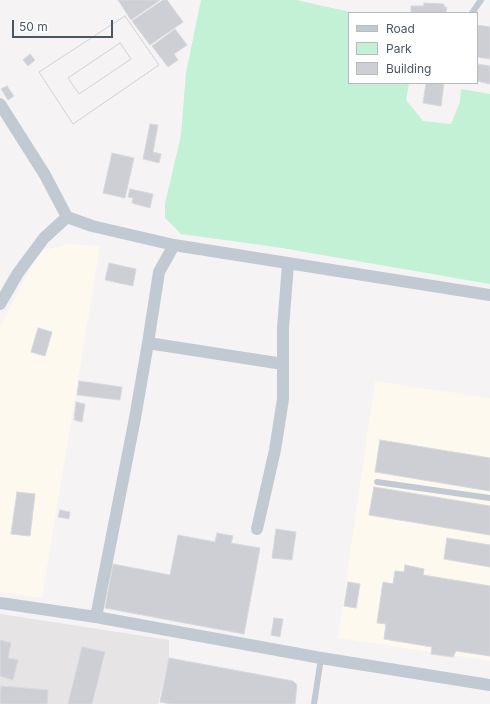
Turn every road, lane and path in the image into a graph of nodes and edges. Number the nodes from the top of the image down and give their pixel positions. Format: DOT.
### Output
graph roads {
  1 [pos="481,0"];
  2 [pos="473,12"];
  3 [pos="0,104"];
  4 [pos="67,217"];
  5 [pos="174,245"];
  6 [pos="288,264"];
  7 [pos="490,295"];
  8 [pos="0,304"];
  9 [pos="148,343"];
  10 [pos="283,364"];
  11 [pos="377,482"];
  12 [pos="490,498"];
  13 [pos="257,528"];
  14 [pos="0,603"];
  15 [pos="96,617"];
  16 [pos="321,658"];
  17 [pos="490,685"];
  18 [pos="314,704"];
  1 -- 2 [label="lane"];
  3 -- 4 [label="street"];
  4 -- 5 [label="street"];
  4 -- 8 [label="street"];
  5 -- 6 [label="street"];
  5 -- 9 [label="street"];
  6 -- 7 [label="street"];
  6 -- 10 [label="street"];
  9 -- 10 [label="street"];
  9 -- 15 [label="street"];
  10 -- 13 [label="street"];
  11 -- 12 [label="lane"];
  14 -- 15 [label="street"];
  15 -- 16 [label="street"];
  16 -- 17 [label="street"];
  16 -- 18 [label="lane"];
}
